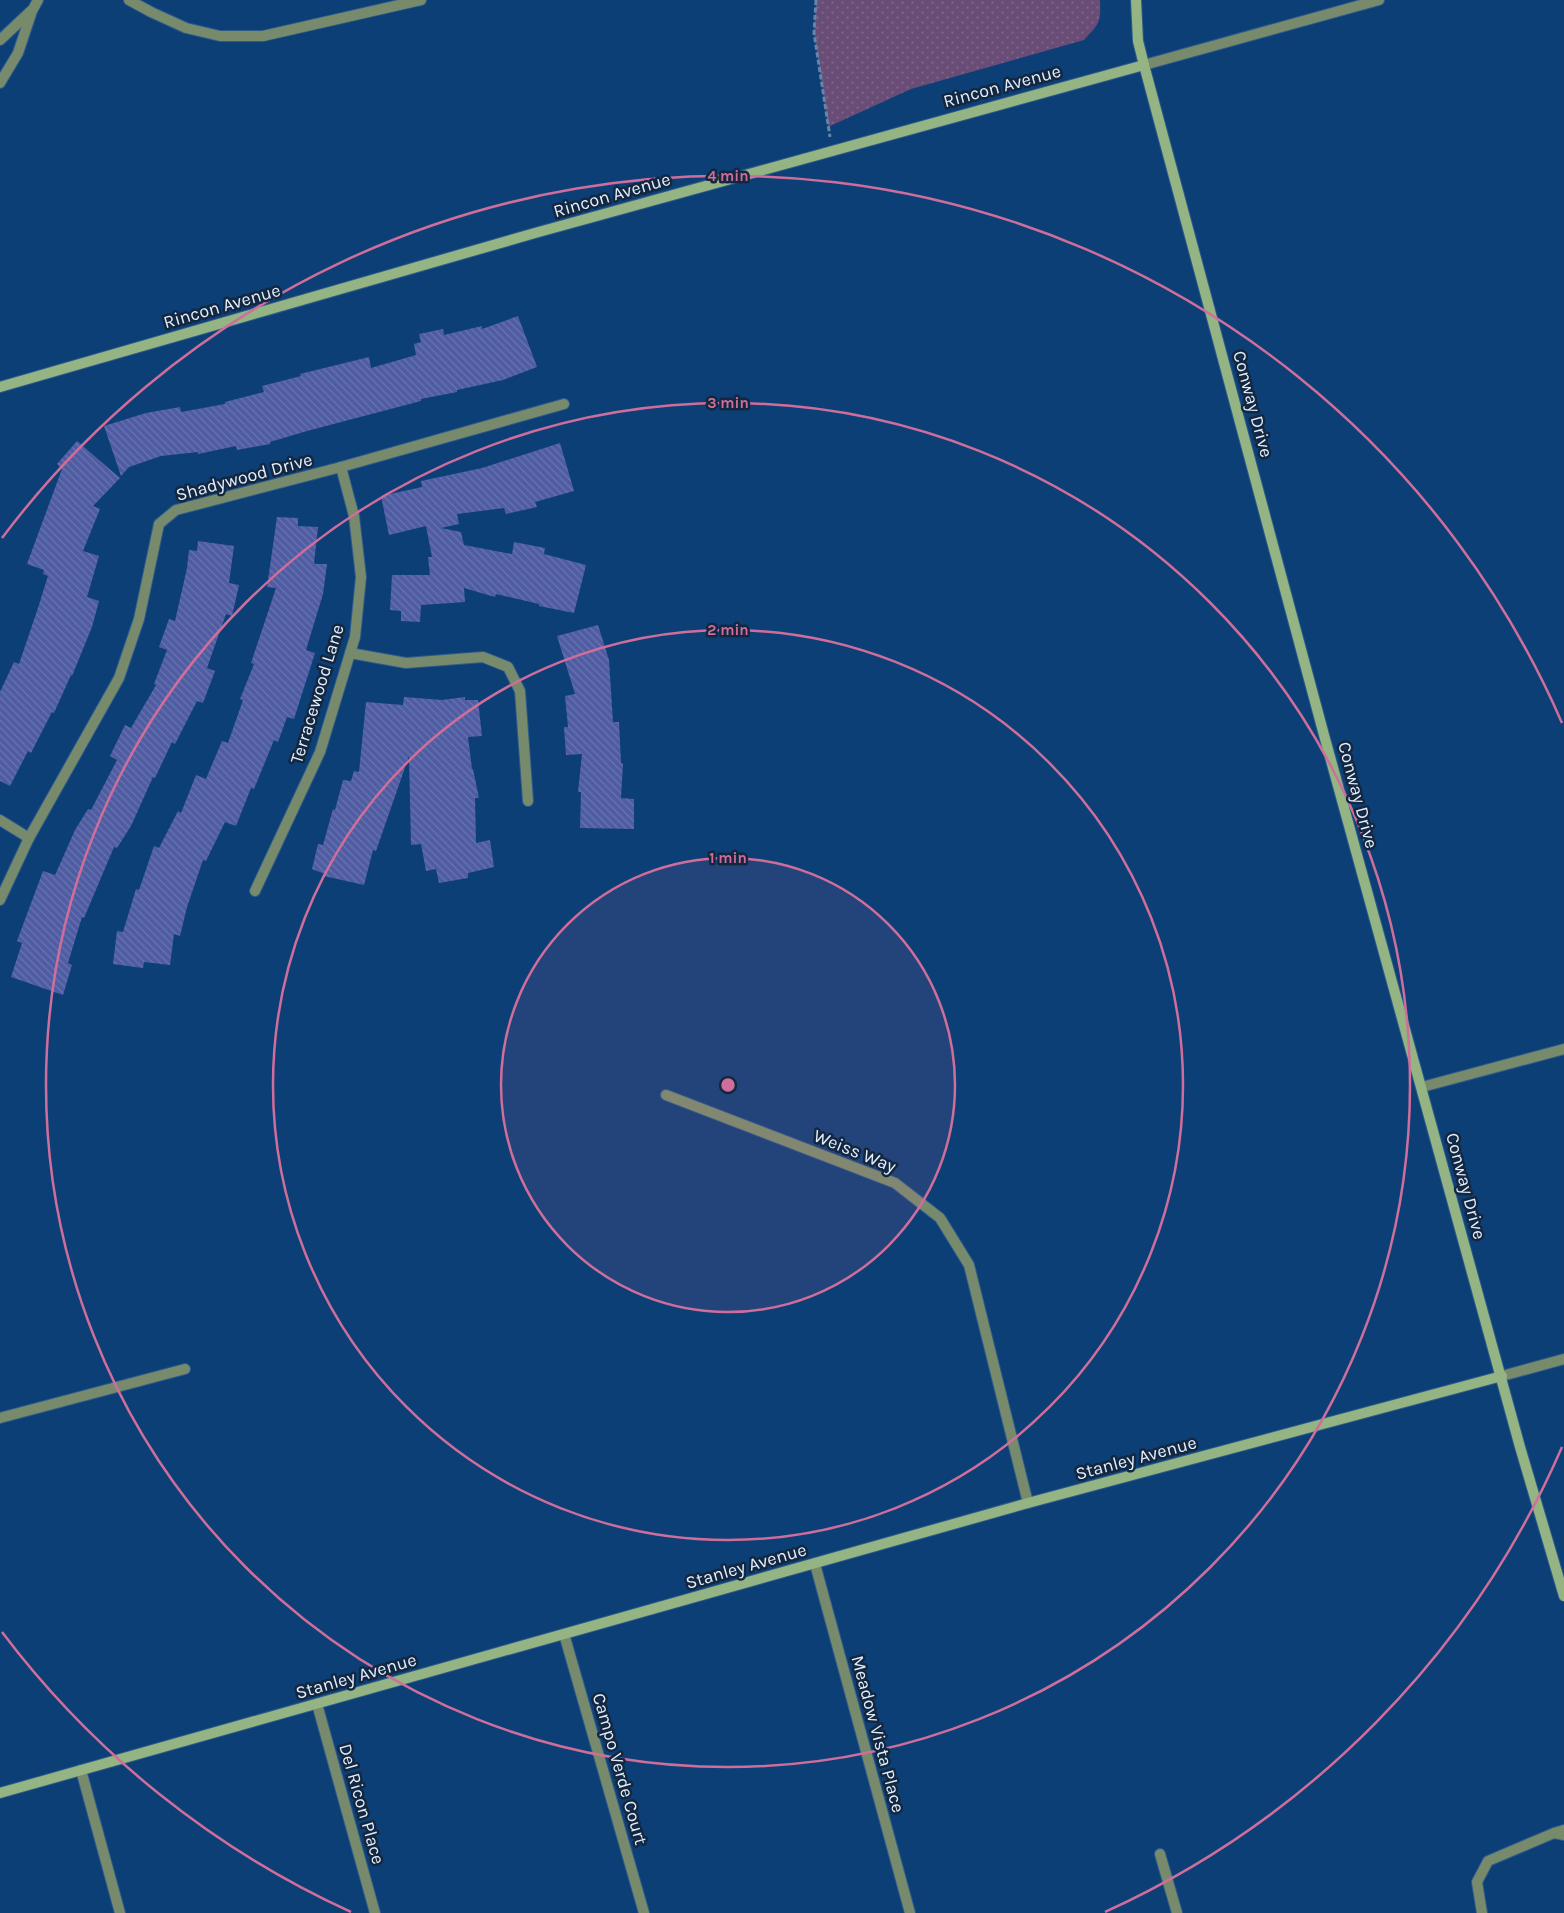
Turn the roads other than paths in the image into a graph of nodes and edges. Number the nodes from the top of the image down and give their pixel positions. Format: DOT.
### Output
graph roads {
  1 [pos="38,0"];
  2 [pos="129,0"];
  3 [pos="421,0"];
  4 [pos="1136,0"];
  5 [pos="1379,0"];
  6 [pos="391,4"];
  7 [pos="32,11"];
  8 [pos="0,40"];
  9 [pos="1144,64"];
  10 [pos="0,83"];
  11 [pos="0,387"];
  12 [pos="564,404"];
  13 [pos="341,467"];
  14 [pos="350,653"];
  15 [pos="528,801"];
  16 [pos="0,820"];
  17 [pos="29,838"];
  18 [pos="255,891"];
  19 [pos="0,900"];
  20 [pos="1564,1049"];
  21 [pos="1422,1087"];
  22 [pos="666,1095"];
  23 [pos="1564,1359"];
  24 [pos="185,1369"];
  25 [pos="1502,1376"];
  26 [pos="0,1418"];
  27 [pos="1028,1503"];
  28 [pos="815,1564"];
  29 [pos="1564,1596"];
  30 [pos="564,1634"];
  31 [pos="317,1704"];
  32 [pos="81,1770"];
  33 [pos="0,1793"];
  34 [pos="1561,1833"];
  35 [pos="1160,1854"];
  36 [pos="120,1913"];
  37 [pos="375,1913"];
  38 [pos="644,1913"];
  39 [pos="910,1913"];
  40 [pos="1177,1913"];
  41 [pos="1482,1913"];
  1 -- 7 [label="street"];
  2 -- 6 [label="street"];
  3 -- 6 [label="street"];
  4 -- 9 [label="street, Conway Drive"];
  5 -- 9 [label="street, Rincon Avenue"];
  7 -- 8 [label="street"];
  7 -- 10 [label="street"];
  9 -- 11 [label="street, Rincon Avenue"];
  9 -- 21 [label="street, Conway Drive"];
  12 -- 13 [label="street, Shadywood Drive"];
  13 -- 14 [label="street, Terracewood Lane"];
  13 -- 17 [label="street, Shadywood Drive"];
  14 -- 15 [label="street"];
  14 -- 18 [label="street, Terracewood Lane"];
  16 -- 17 [label="street"];
  17 -- 19 [label="street, Shadywood Drive"];
  20 -- 21 [label="street"];
  21 -- 25 [label="street, Conway Drive"];
  22 -- 27 [label="street, Weiss Way"];
  23 -- 25 [label="street"];
  24 -- 26 [label="street"];
  25 -- 27 [label="street, Stanley Avenue"];
  25 -- 29 [label="street, Conway Drive"];
  27 -- 28 [label="street, Stanley Avenue"];
  28 -- 30 [label="street, Stanley Avenue"];
  28 -- 39 [label="street, Meadow Vista Place"];
  30 -- 31 [label="street, Stanley Avenue"];
  30 -- 38 [label="street, Campo Verde Court"];
  31 -- 32 [label="street, Stanley Avenue"];
  31 -- 37 [label="street, Del Ricon Place"];
  32 -- 33 [label="street, Stanley Avenue"];
  32 -- 36 [label="street"];
  34 -- 41 [label="street"];
  35 -- 40 [label="street"];
}
